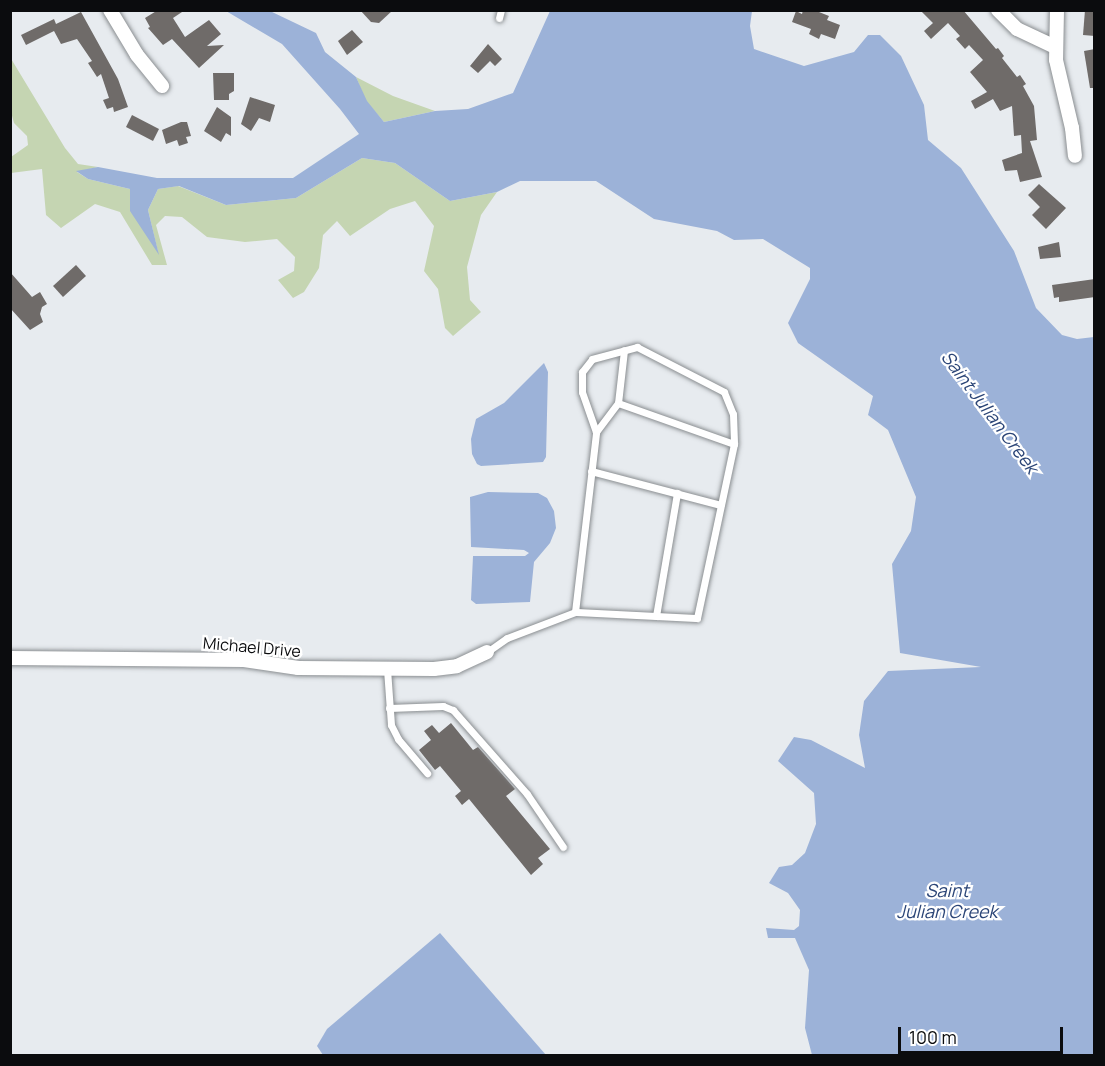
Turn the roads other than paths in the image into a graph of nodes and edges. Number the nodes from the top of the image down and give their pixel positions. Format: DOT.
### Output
graph roads {
  1 [pos="110,10"];
  2 [pos="998,10"];
  3 [pos="1057,10"];
  4 [pos="1055,47"];
  5 [pos="162,86"];
  6 [pos="1074,156"];
  7 [pos="624,350"];
  8 [pos="618,403"];
  9 [pos="596,432"];
  10 [pos="734,444"];
  11 [pos="591,471"];
  12 [pos="677,493"];
  13 [pos="721,505"];
  14 [pos="574,612"];
  15 [pos="656,616"];
  16 [pos="487,652"];
  17 [pos="10,657"];
  18 [pos="387,669"];
  19 [pos="389,708"];
  20 [pos="427,773"];
  21 [pos="563,846"];
  1 -- 5 [label="street"];
  2 -- 4 [label="street"];
  3 -- 4 [label="street"];
  4 -- 6 [label="street"];
  7 -- 8 [label="lane"];
  7 -- 9 [label="lane"];
  7 -- 10 [label="lane"];
  8 -- 9 [label="lane"];
  8 -- 10 [label="lane"];
  9 -- 11 [label="lane"];
  10 -- 13 [label="lane"];
  11 -- 12 [label="lane"];
  11 -- 14 [label="lane"];
  12 -- 13 [label="lane"];
  12 -- 15 [label="lane"];
  13 -- 15 [label="lane"];
  14 -- 15 [label="lane"];
  14 -- 16 [label="lane"];
  16 -- 18 [label="street, Michael Drive"];
  17 -- 18 [label="street, Michael Drive"];
  18 -- 19 [label="lane"];
  19 -- 20 [label="lane"];
  19 -- 21 [label="lane"];
}
